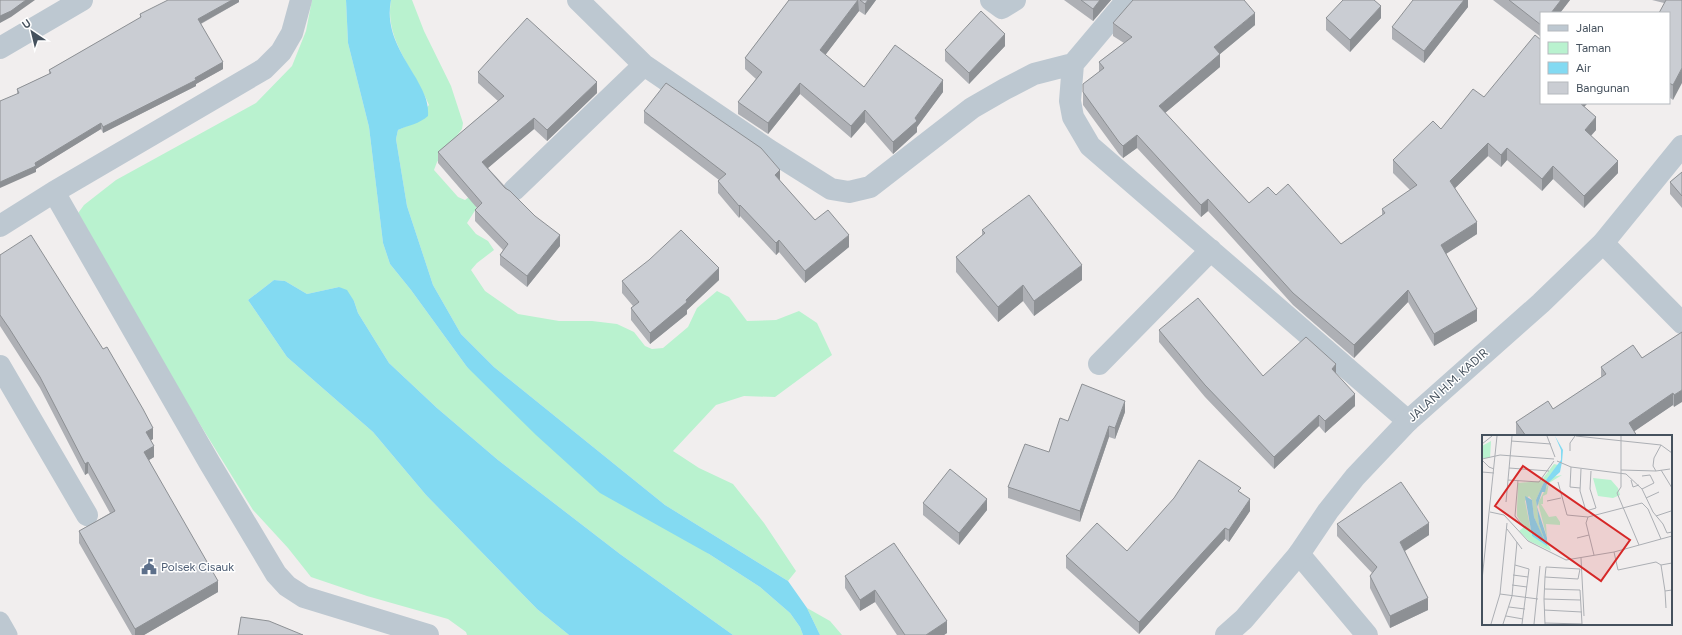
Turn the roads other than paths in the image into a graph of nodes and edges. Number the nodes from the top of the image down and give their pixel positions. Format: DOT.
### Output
graph roads {
  1 [pos="82,0"];
  2 [pos="301,0"];
  3 [pos="578,0"];
  4 [pos="991,0"];
  5 [pos="1015,0"];
  6 [pos="1128,0"];
  7 [pos="0,48"];
  8 [pos="1073,64"];
  9 [pos="644,65"];
  10 [pos="1682,146"];
  11 [pos="514,190"];
  12 [pos="54,192"];
  13 [pos="0,226"];
  14 [pos="1603,243"];
  15 [pos="1211,250"];
  16 [pos="1682,322"];
  17 [pos="1099,364"];
  18 [pos="0,366"];
  19 [pos="1408,421"];
  20 [pos="87,514"];
  21 [pos="1299,554"];
  22 [pos="0,621"];
  23 [pos="8,635"];
  24 [pos="428,635"];
  25 [pos="1226,635"];
  26 [pos="1367,635"];
  1 -- 7 [label="street"];
  2 -- 12 [label="street"];
  3 -- 9 [label="street"];
  4 -- 5 [label="street"];
  6 -- 8 [label="street"];
  8 -- 9 [label="street"];
  8 -- 15 [label="street"];
  9 -- 11 [label="street"];
  10 -- 14 [label="street, JALAN H.M. KADIR"];
  12 -- 13 [label="street"];
  12 -- 24 [label="street"];
  14 -- 16 [label="street"];
  14 -- 19 [label="street, JALAN H.M. KADIR"];
  15 -- 17 [label="street"];
  15 -- 19 [label="street"];
  18 -- 20 [label="street"];
  19 -- 21 [label="street, JALAN H.M. KADIR"];
  21 -- 25 [label="street, JALAN H.M. KADIR"];
  21 -- 26 [label="street"];
  22 -- 23 [label="lane"];
}
